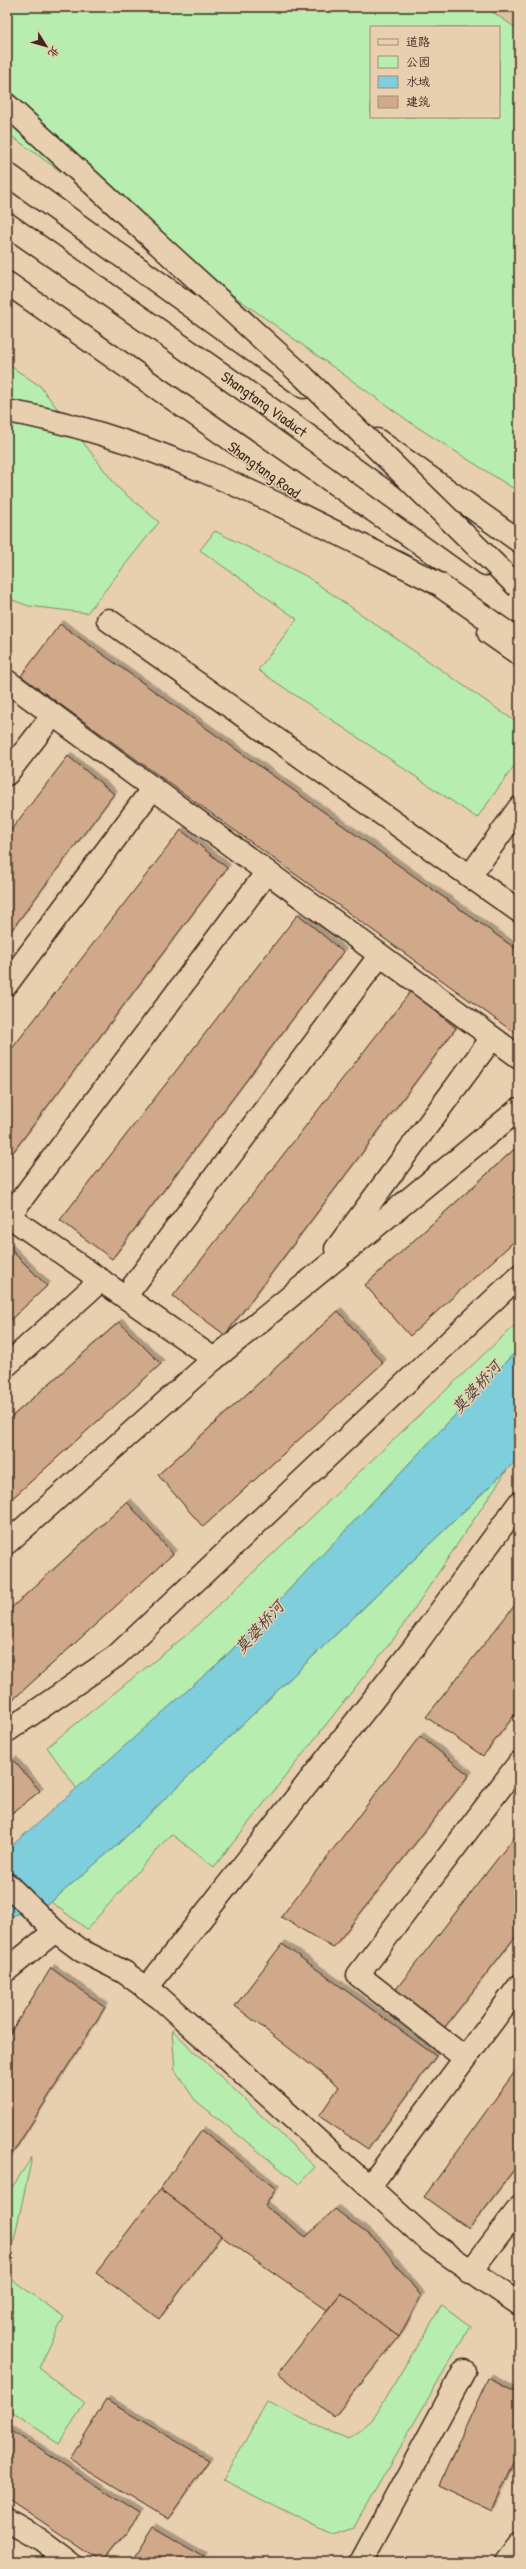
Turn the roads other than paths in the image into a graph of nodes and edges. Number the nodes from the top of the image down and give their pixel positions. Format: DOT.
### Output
graph roads {
  1 [pos="7,105"];
  2 [pos="7,174"];
  3 [pos="7,224"];
  4 [pos="7,283"];
  5 [pos="7,287"];
  6 [pos="7,411"];
  7 [pos="519,541"];
  8 [pos="441,585"];
  9 [pos="518,588"];
  10 [pos="108,620"];
  11 [pos="519,641"];
  12 [pos="519,654"];
  13 [pos="7,681"];
  14 [pos="53,715"];
  15 [pos="7,774"];
  16 [pos="152,788"];
  17 [pos="519,808"];
  18 [pos="267,872"];
  19 [pos="470,876"];
  20 [pos="519,911"];
  21 [pos="380,955"];
  22 [pos="7,984"];
  23 [pos="492,1038"];
  24 [pos="519,1058"];
  25 [pos="519,1109"];
  26 [pos="8,1215"];
  27 [pos="316,1276"];
  28 [pos="519,1276"];
  29 [pos="101,1280"];
  30 [pos="125,1297"];
  31 [pos="214,1359"];
  32 [pos="7,1365"];
  33 [pos="519,1503"];
  34 [pos="7,1543"];
  35 [pos="7,1730"];
  36 [pos="519,1762"];
  37 [pos="7,1884"];
  38 [pos="48,1926"];
  39 [pos="7,1970"];
  40 [pos="519,1986"];
  41 [pos="146,1989"];
  42 [pos="465,2058"];
  43 [pos="370,2186"];
  44 [pos="519,2208"];
  45 [pos="470,2272"];
  46 [pos="519,2304"];
  47 [pos="464,2370"];
  48 [pos="7,2521"];
  49 [pos="519,2545"];
  50 [pos="70,2562"];
  51 [pos="361,2562"];
  52 [pos="506,2562"];
  1 -- 9 [label="main road, bridge"];
  2 -- 7 [label="main road"];
  3 -- 9 [label="main road, Shangtang Viaduct, bridge"];
  4 -- 8 [label="main road, bridge"];
  5 -- 12 [label="main road, Shangtang Road"];
  6 -- 8 [label="main road, bridge"];
  8 -- 11 [label="main road"];
  10 -- 19 [label="main road"];
  13 -- 14 [label="main road"];
  14 -- 15 [label="main road"];
  14 -- 16 [label="main road"];
  16 -- 18 [label="main road"];
  16 -- 22 [label="main road"];
  17 -- 19 [label="main road"];
  18 -- 21 [label="main road"];
  18 -- 26 [label="main road"];
  19 -- 20 [label="main road"];
  21 -- 23 [label="main road"];
  21 -- 30 [label="main road"];
  23 -- 24 [label="main road"];
  23 -- 27 [label="main road"];
  25 -- 27 [label="main road"];
  26 -- 29 [label="main road"];
  27 -- 31 [label="main road"];
  28 -- 35 [label="main road"];
  29 -- 30 [label="main road"];
  29 -- 32 [label="main road"];
  30 -- 31 [label="main road"];
  31 -- 34 [label="main road"];
  33 -- 41 [label="main road"];
  36 -- 42 [label="main road"];
  37 -- 38 [label="main road"];
  38 -- 39 [label="main road"];
  38 -- 41 [label="main road"];
  40 -- 42 [label="main road"];
  41 -- 43 [label="main road"];
  42 -- 43 [label="main road"];
  43 -- 45 [label="main road"];
  44 -- 45 [label="main road"];
  45 -- 46 [label="main road"];
  47 -- 51 [label="main road"];
  48 -- 50 [label="main road"];
  49 -- 52 [label="main road"];
}
